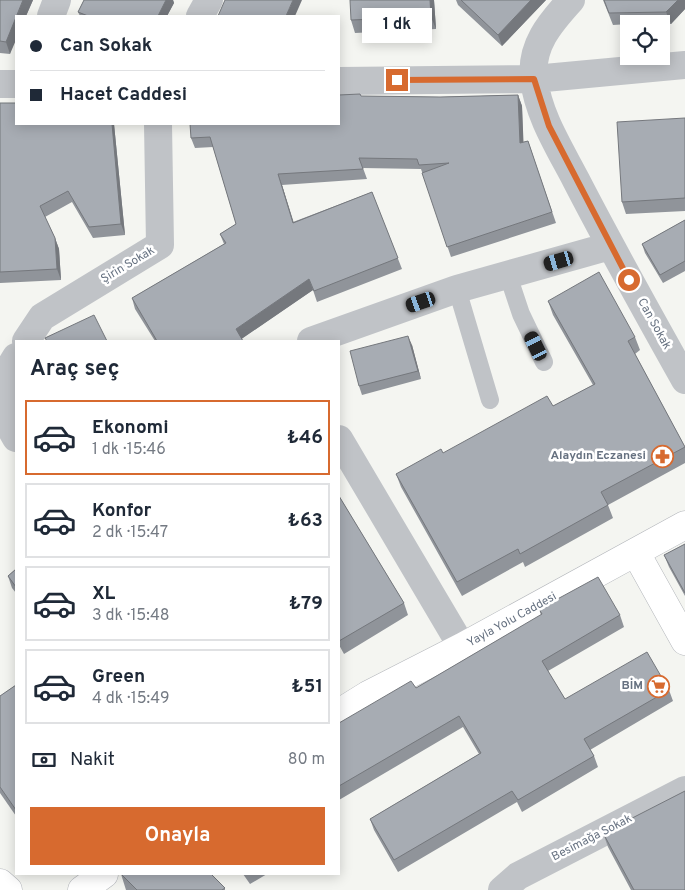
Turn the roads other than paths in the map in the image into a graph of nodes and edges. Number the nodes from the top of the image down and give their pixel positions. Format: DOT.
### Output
graph roads {
  1 [pos="57,0"];
  2 [pos="210,0"];
  3 [pos="571,0"];
  4 [pos="51,15"];
  5 [pos="201,15"];
  6 [pos="685,65"];
  7 [pos="534,79"];
  8 [pos="340,81"];
  9 [pos="0,84"];
  10 [pos="15,84"];
  11 [pos="158,125"];
  12 [pos="610,246"];
  13 [pos="508,275"];
  14 [pos="458,289"];
  15 [pos="27,340"];
  16 [pos="314,340"];
  17 [pos="15,358"];
  18 [pos="544,362"];
  19 [pos="685,380"];
  20 [pos="490,400"];
  21 [pos="8,430"];
  22 [pos="340,441"];
  23 [pos="685,525"];
  24 [pos="636,553"];
  25 [pos="685,641"];
  26 [pos="462,648"];
  27 [pos="340,712"];
  28 [pos="685,790"];
  29 [pos="103,875"];
  30 [pos="0,883"];
  31 [pos="516,885"];
  32 [pos="8,890"];
  33 [pos="82,890"];
  1 -- 4 [label="street"];
  2 -- 5 [label="street"];
  3 -- 7 [label="street"];
  6 -- 7 [label="street"];
  7 -- 8 [label="street"];
  7 -- 12 [label="street, Can Sokak"];
  9 -- 10 [label="street"];
  11 -- 15 [label="street, Şirin Sokak"];
  12 -- 13 [label="street"];
  12 -- 19 [label="street, Can Sokak"];
  13 -- 14 [label="street"];
  13 -- 18 [label="lane"];
  14 -- 16 [label="street"];
  14 -- 20 [label="lane"];
  17 -- 21 [label="street"];
  22 -- 26 [label="street"];
  23 -- 24 [label="street, Yayla Yolu Caddesi"];
  24 -- 25 [label="street"];
  24 -- 26 [label="street, Yayla Yolu Caddesi"];
  26 -- 27 [label="street, Yayla Yolu Caddesi"];
  28 -- 31 [label="street, Besimağa Sokak"];
  29 -- 33 [label="street"];
  30 -- 32 [label="street"];
}
